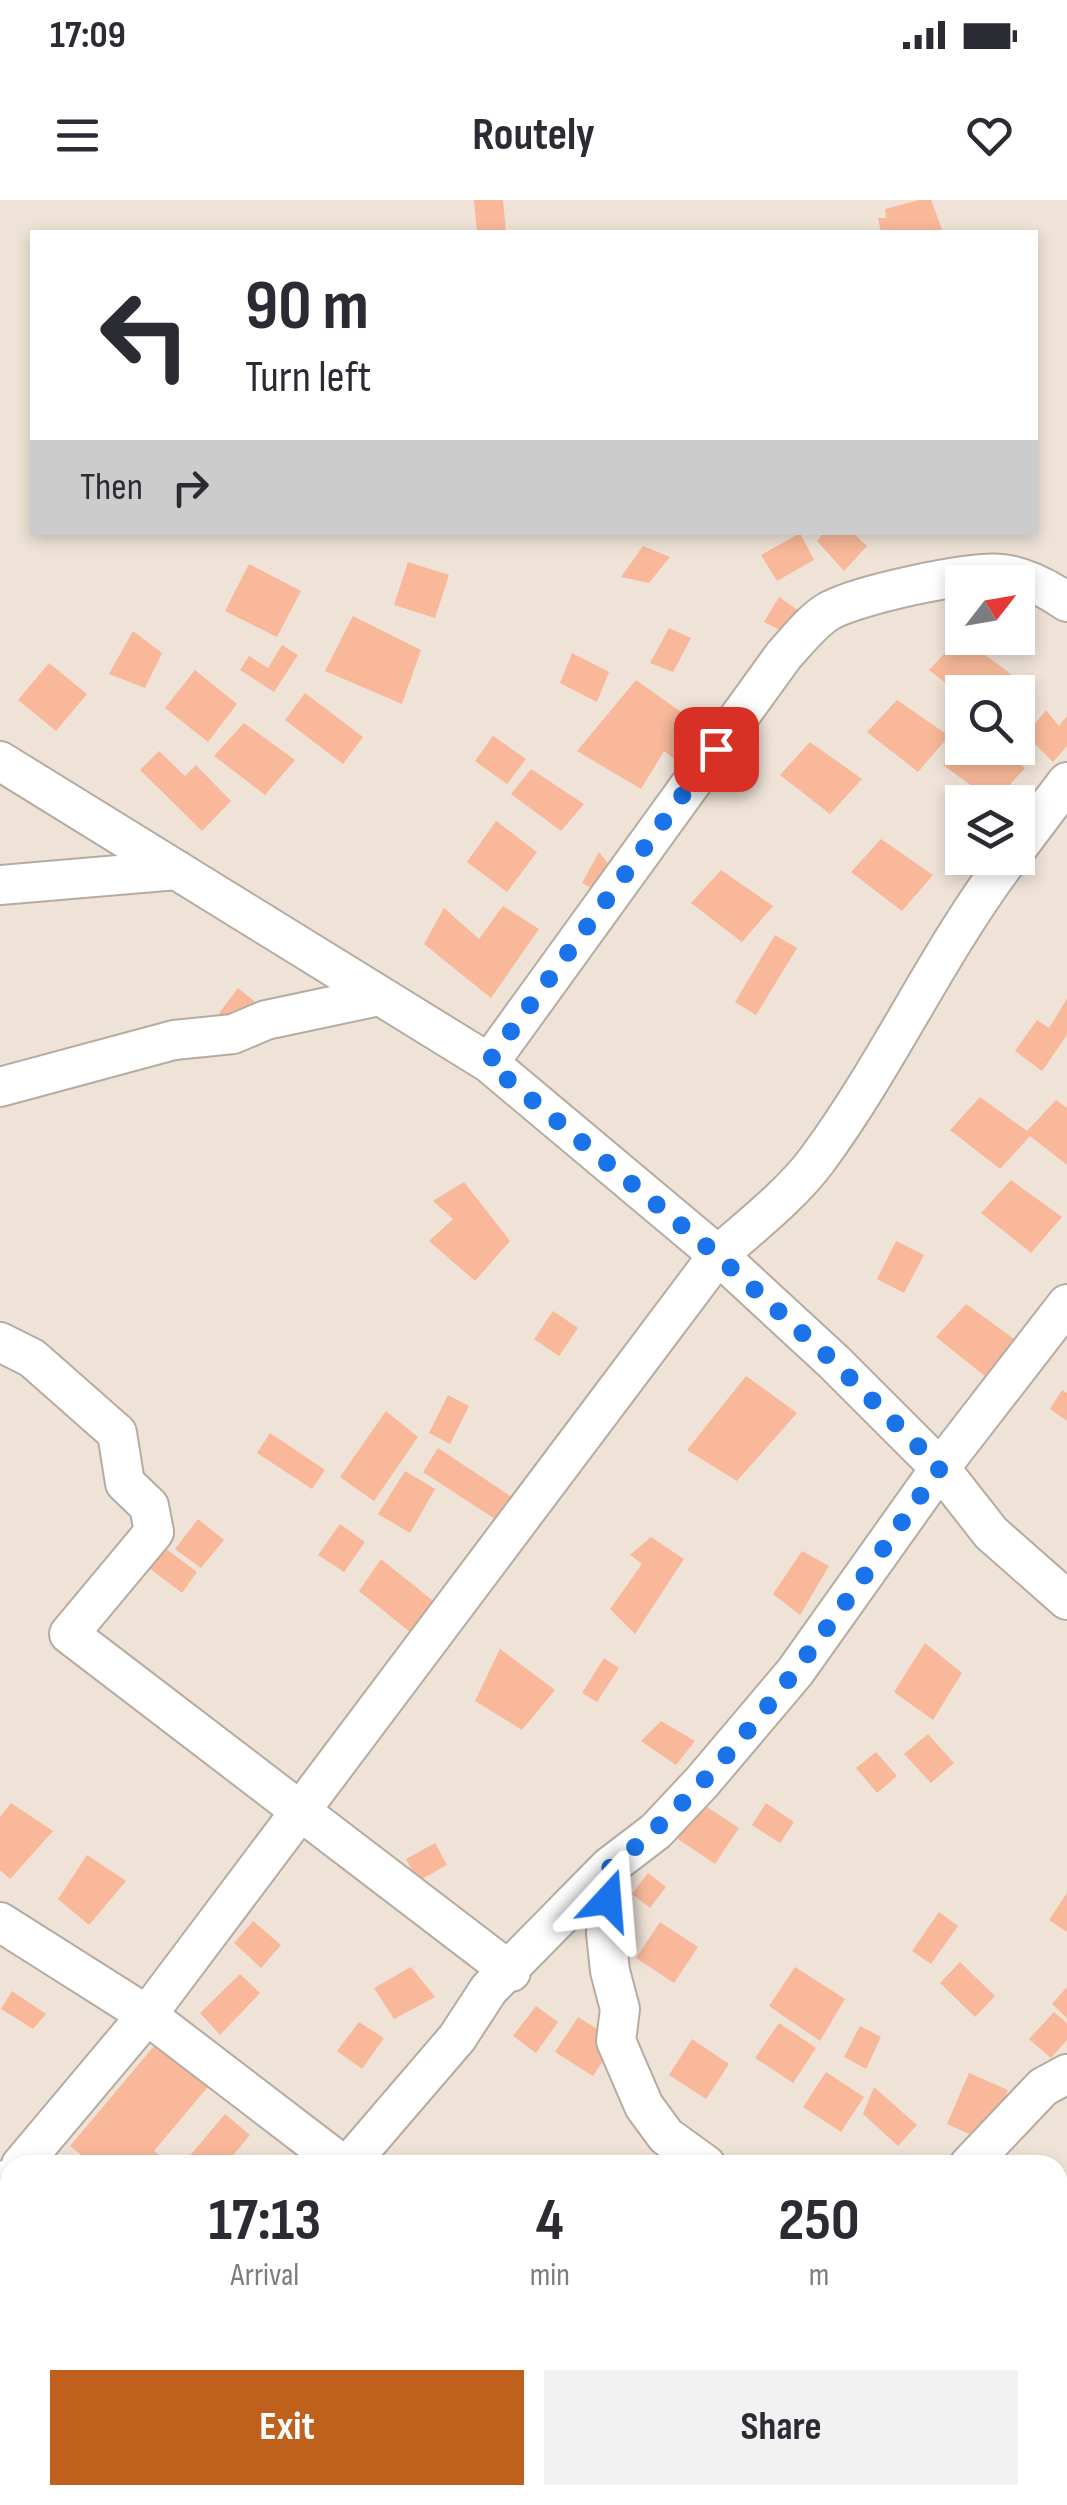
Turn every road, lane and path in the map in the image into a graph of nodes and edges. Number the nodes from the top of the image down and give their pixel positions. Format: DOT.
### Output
graph roads {
  1 [pos="1067,602"];
  2 [pos="0,762"];
  3 [pos="1067,782"];
  4 [pos="1035,824"];
  5 [pos="177,870"];
  6 [pos="998,875"];
  7 [pos="0,884"];
  8 [pos="379,996"];
  9 [pos="488,1063"];
  10 [pos="0,1087"];
  11 [pos="718,1256"];
  12 [pos="1067,1304"];
  13 [pos="0,1342"];
  14 [pos="940,1468"];
  15 [pos="1067,1600"];
  16 [pos="301,1811"];
  17 [pos="610,1868"];
  18 [pos="0,1922"];
  19 [pos="510,1970"];
  20 [pos="147,2014"];
  21 [pos="1067,2074"];
  22 [pos="29,2155"];
  23 [pos="333,2155"];
  24 [pos="355,2155"];
  25 [pos="692,2155"];
  26 [pos="978,2155"];
  1 -- 9 [label="street"];
  2 -- 5 [label="street"];
  3 -- 4 [label="street"];
  5 -- 7 [label="street"];
  5 -- 8 [label="street"];
  6 -- 11 [label="street"];
  8 -- 9 [label="street"];
  8 -- 10 [label="street"];
  9 -- 11 [label="street"];
  11 -- 14 [label="street"];
  11 -- 16 [label="street"];
  12 -- 14 [label="street"];
  13 -- 16 [label="street"];
  14 -- 15 [label="street"];
  14 -- 17 [label="street"];
  16 -- 19 [label="street"];
  16 -- 20 [label="street"];
  17 -- 19 [label="street"];
  17 -- 25 [label="street"];
  18 -- 20 [label="street"];
  19 -- 24 [label="street"];
  20 -- 22 [label="street"];
  20 -- 23 [label="street"];
  21 -- 26 [label="street"];
}
